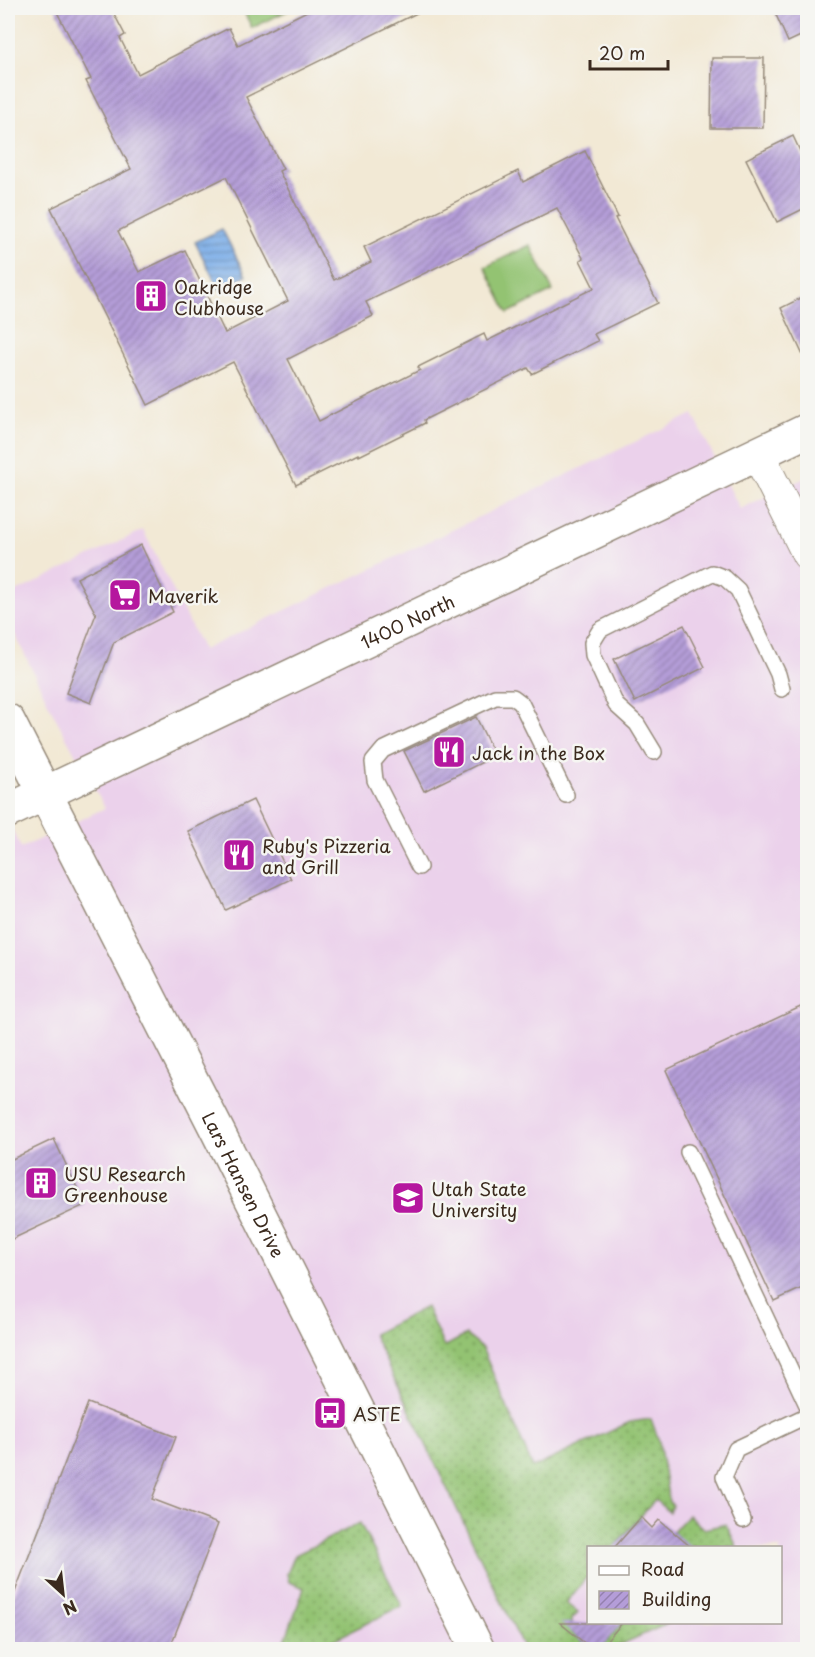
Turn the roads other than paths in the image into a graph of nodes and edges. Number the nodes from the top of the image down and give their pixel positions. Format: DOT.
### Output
graph roads {
  1 [pos="807,430"];
  2 [pos="758,454"];
  3 [pos="807,554"];
  4 [pos="782,689"];
  5 [pos="8,721"];
  6 [pos="654,752"];
  7 [pos="45,794"];
  8 [pos="566,795"];
  9 [pos="8,811"];
  10 [pos="419,867"];
  11 [pos="688,1152"];
  12 [pos="807,1407"];
  13 [pos="807,1415"];
  14 [pos="743,1520"];
  15 [pos="478,1650"];
  1 -- 2 [label="main road, 1400 North"];
  2 -- 3 [label="street"];
  2 -- 7 [label="main road, 1400 North"];
  4 -- 6 [label="lane"];
  5 -- 7 [label="main road, Lars Hansen Drive"];
  7 -- 9 [label="main road, 1400 North"];
  7 -- 15 [label="main road, Lars Hansen Drive"];
  8 -- 10 [label="lane"];
  11 -- 12 [label="lane"];
  13 -- 14 [label="lane"];
}
